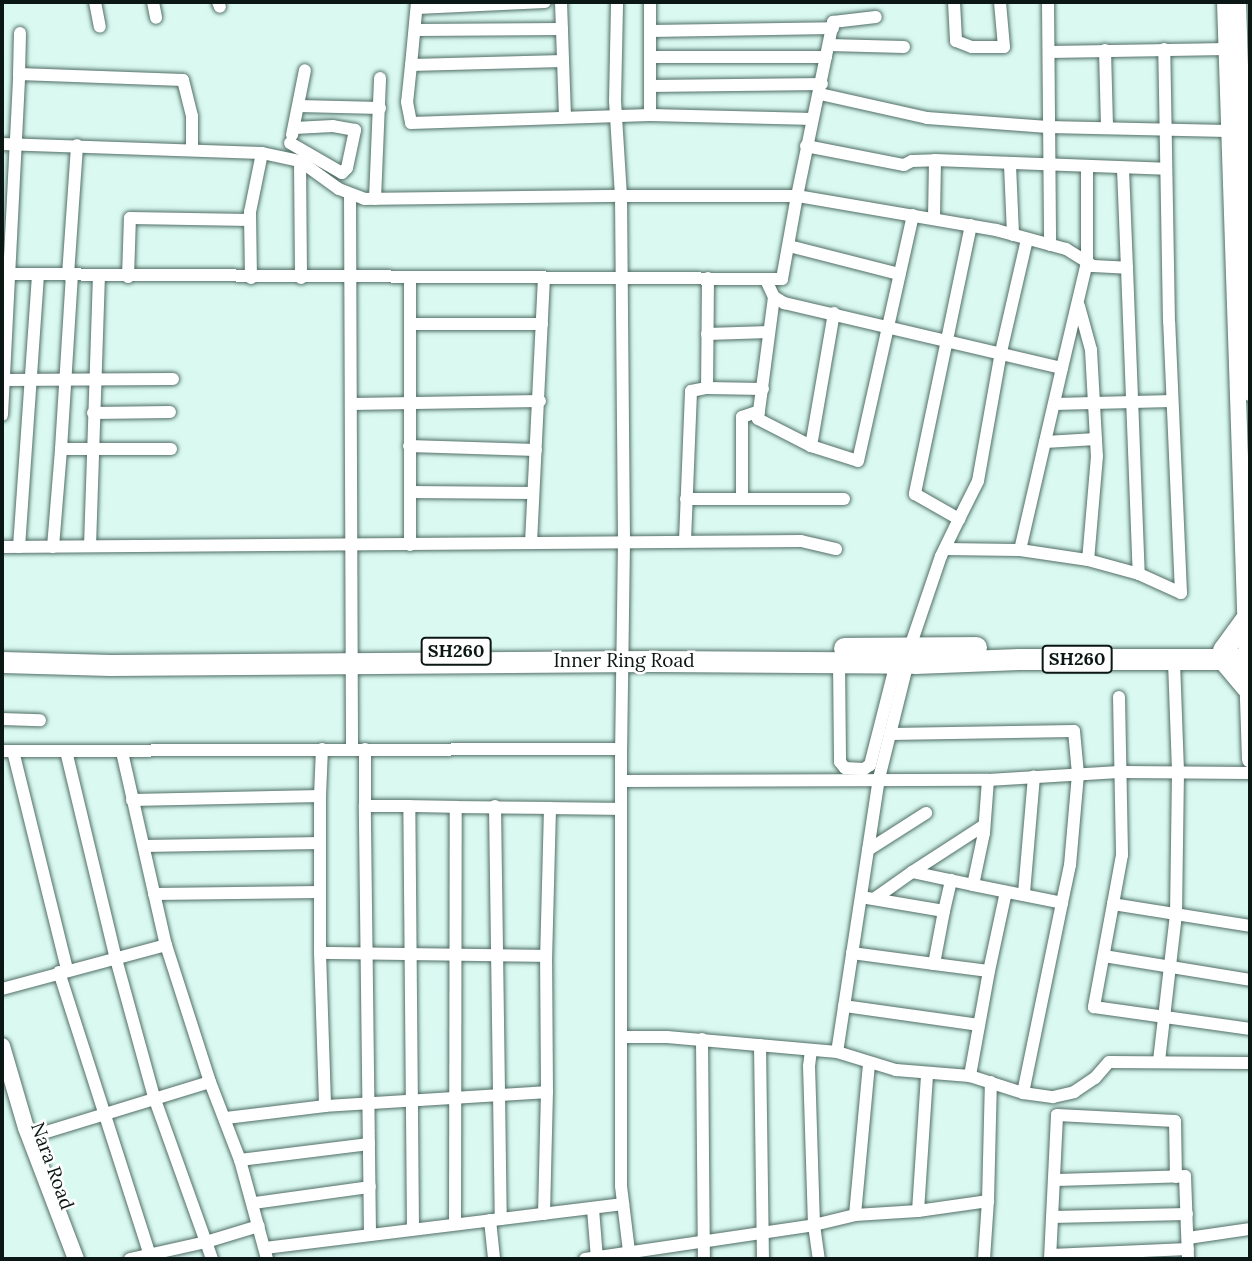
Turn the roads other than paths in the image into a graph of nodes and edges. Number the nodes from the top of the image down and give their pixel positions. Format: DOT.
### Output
graph roads {
  1 [pos="95,2"];
  2 [pos="153,2"];
  3 [pos="545,2"];
  4 [pos="562,2"];
  5 [pos="617,2"];
  6 [pos="650,2"];
  7 [pos="954,2"];
  8 [pos="1000,2"];
  9 [pos="1048,2"];
  10 [pos="1225,2"];
  11 [pos="1238,2"];
  12 [pos="417,5"];
  13 [pos="876,17"];
  14 [pos="156,18"];
  15 [pos="100,27"];
  16 [pos="833,28"];
  17 [pos="562,29"];
  18 [pos="416,30"];
  19 [pos="650,31"];
  20 [pos="20,33"];
  21 [pos="904,47"];
  22 [pos="1164,49"];
  23 [pos="1239,49"];
  24 [pos="1105,50"];
  25 [pos="827,51"];
  26 [pos="1049,52"];
  27 [pos="650,57"];
  28 [pos="563,61"];
  29 [pos="411,65"];
  30 [pos="305,70"];
  31 [pos="19,74"];
  32 [pos="380,78"];
  33 [pos="650,86"];
  34 [pos="821,89"];
  35 [pos="299,106"];
  36 [pos="380,108"];
  37 [pos="650,115"];
  38 [pos="617,116"];
  39 [pos="565,117"];
  40 [pos="812,119"];
  41 [pos="1048,127"];
  42 [pos="293,128"];
  43 [pos="1107,128"];
  44 [pos="1164,130"];
  45 [pos="1239,135"];
  46 [pos="290,143"];
  47 [pos="2,144"];
  48 [pos="17,145"];
  49 [pos="77,145"];
  50 [pos="806,146"];
  51 [pos="192,149"];
  52 [pos="262,153"];
  53 [pos="293,160"];
  54 [pos="935,160"];
  55 [pos="1010,165"];
  56 [pos="1049,165"];
  57 [pos="1087,167"];
  58 [pos="1123,169"];
  59 [pos="1165,169"];
  60 [pos="342,173"];
  61 [pos="347,193"];
  62 [pos="621,196"];
  63 [pos="797,196"];
  64 [pos="375,199"];
  65 [pos="913,215"];
  66 [pos="934,218"];
  67 [pos="250,220"];
  68 [pos="971,225"];
  69 [pos="1013,235"];
  70 [pos="1027,239"];
  71 [pos="1050,245"];
  72 [pos="789,246"];
  73 [pos="1087,262"];
  74 [pos="1127,268"];
  75 [pos="5,274"];
  76 [pos="899,274"];
  77 [pos="38,275"];
  78 [pos="70,275"];
  79 [pos="99,276"];
  80 [pos="128,277"];
  81 [pos="622,277"];
  82 [pos="251,278"];
  83 [pos="301,278"];
  84 [pos="351,278"];
  85 [pos="410,278"];
  86 [pos="544,278"];
  87 [pos="708,278"];
  88 [pos="766,280"];
  89 [pos="774,297"];
  90 [pos="1079,305"];
  91 [pos="834,313"];
  92 [pos="410,324"];
  93 [pos="542,324"];
  94 [pos="887,326"];
  95 [pos="1244,330"];
  96 [pos="769,332"];
  97 [pos="707,334"];
  98 [pos="946,339"];
  99 [pos="1001,352"];
  100 [pos="1062,368"];
  101 [pos="96,378"];
  102 [pos="173,379"];
  103 [pos="4,380"];
  104 [pos="32,380"];
  105 [pos="64,381"];
  106 [pos="707,388"];
  107 [pos="763,389"];
  108 [pos="1250,393"];
  109 [pos="540,401"];
  110 [pos="1172,401"];
  111 [pos="410,402"];
  112 [pos="1132,402"];
  113 [pos="1094,403"];
  114 [pos="351,404"];
  115 [pos="1054,404"];
  116 [pos="760,411"];
  117 [pos="170,412"];
  118 [pos="93,413"];
  119 [pos="2,415"];
  120 [pos="1096,439"];
  121 [pos="1045,442"];
  122 [pos="409,446"];
  123 [pos="811,446"];
  124 [pos="92,448"];
  125 [pos="61,449"];
  126 [pos="171,449"];
  127 [pos="536,450"];
  128 [pos="410,492"];
  129 [pos="533,493"];
  130 [pos="686,499"];
  131 [pos="741,499"];
  132 [pos="844,499"];
  133 [pos="959,519"];
  134 [pos="685,541"];
  135 [pos="624,542"];
  136 [pos="531,543"];
  137 [pos="349,545"];
  138 [pos="410,545"];
  139 [pos="90,546"];
  140 [pos="2,547"];
  141 [pos="19,547"];
  142 [pos="54,547"];
  143 [pos="836,548"];
  144 [pos="945,549"];
  145 [pos="1020,550"];
  146 [pos="1088,560"];
  147 [pos="1139,575"];
  148 [pos="1245,620"];
  149 [pos="2,652"];
  150 [pos="624,654"];
  151 [pos="1223,654"];
  152 [pos="1248,654"];
  153 [pos="905,657"];
  154 [pos="353,658"];
  155 [pos="1174,660"];
  156 [pos="2,662"];
  157 [pos="839,662"];
  158 [pos="1246,687"];
  159 [pos="1119,697"];
  160 [pos="2,719"];
  161 [pos="40,720"];
  162 [pos="890,734"];
  163 [pos="322,749"];
  164 [pos="358,749"];
  165 [pos="621,749"];
  166 [pos="8,751"];
  167 [pos="66,751"];
  168 [pos="122,752"];
  169 [pos="1250,760"];
  170 [pos="1178,771"];
  171 [pos="1119,772"];
  172 [pos="1250,773"];
  173 [pos="1078,774"];
  174 [pos="1034,776"];
  175 [pos="879,778"];
  176 [pos="988,780"];
  177 [pos="621,781"];
  178 [pos="320,796"];
  179 [pos="132,800"];
  180 [pos="365,806"];
  181 [pos="409,806"];
  182 [pos="456,807"];
  183 [pos="495,807"];
  184 [pos="550,808"];
  185 [pos="621,809"];
  186 [pos="926,813"];
  187 [pos="983,826"];
  188 [pos="320,843"];
  189 [pos="144,846"];
  190 [pos="868,850"];
  191 [pos="912,872"];
  192 [pos="951,880"];
  193 [pos="973,885"];
  194 [pos="318,892"];
  195 [pos="1006,892"];
  196 [pos="1024,893"];
  197 [pos="154,894"];
  198 [pos="860,897"];
  199 [pos="874,899"];
  200 [pos="1062,903"];
  201 [pos="1113,904"];
  202 [pos="944,911"];
  203 [pos="1176,915"];
  204 [pos="1250,926"];
  205 [pos="166,945"];
  206 [pos="411,952"];
  207 [pos="320,953"];
  208 [pos="365,953"];
  209 [pos="852,953"];
  210 [pos="456,954"];
  211 [pos="498,954"];
  212 [pos="546,956"];
  213 [pos="1104,956"];
  214 [pos="116,959"];
  215 [pos="934,964"];
  216 [pos="1168,966"];
  217 [pos="63,971"];
  218 [pos="989,971"];
  219 [pos="1250,981"];
  220 [pos="2,989"];
  221 [pos="844,1006"];
  222 [pos="1164,1017"];
  223 [pos="979,1025"];
  224 [pos="1250,1029"];
  225 [pos="622,1037"];
  226 [pos="702,1039"];
  227 [pos="760,1045"];
  228 [pos="2,1046"];
  229 [pos="811,1050"];
  230 [pos="836,1052"];
  231 [pos="1159,1062"];
  232 [pos="869,1063"];
  233 [pos="1250,1063"];
  234 [pos="927,1075"];
  235 [pos="970,1076"];
  236 [pos="210,1082"];
  237 [pos="991,1082"];
  238 [pos="2,1087"];
  239 [pos="547,1092"];
  240 [pos="1023,1093"];
  241 [pos="499,1095"];
  242 [pos="154,1097"];
  243 [pos="456,1098"];
  244 [pos="414,1101"];
  245 [pos="367,1104"];
  246 [pos="325,1106"];
  247 [pos="102,1113"];
  248 [pos="226,1118"];
  249 [pos="30,1137"];
  250 [pos="369,1144"];
  251 [pos="240,1160"];
  252 [pos="1176,1177"];
  253 [pos="1054,1180"];
  254 [pos="370,1187"];
  255 [pos="988,1201"];
  256 [pos="254,1203"];
  257 [pos="623,1204"];
  258 [pos="593,1209"];
  259 [pos="918,1211"];
  260 [pos="544,1214"];
  261 [pos="1187,1214"];
  262 [pos="855,1215"];
  263 [pos="1052,1217"];
  264 [pos="495,1220"];
  265 [pos="455,1224"];
  266 [pos="814,1225"];
  267 [pos="259,1226"];
  268 [pos="413,1229"];
  269 [pos="1250,1229"];
  270 [pos="370,1234"];
  271 [pos="761,1234"];
  272 [pos="1188,1236"];
  273 [pos="206,1242"];
  274 [pos="702,1242"];
  275 [pos="266,1254"];
  276 [pos="1188,1254"];
  277 [pos="630,1256"];
  278 [pos="150,1257"];
  279 [pos="1051,1257"];
  280 [pos="64,1259"];
  281 [pos="76,1259"];
  282 [pos="130,1259"];
  283 [pos="212,1259"];
  284 [pos="494,1259"];
  285 [pos="593,1259"];
  286 [pos="704,1259"];
  287 [pos="763,1259"];
  288 [pos="820,1259"];
  289 [pos="984,1259"];
  1 -- 15 [label="street"];
  2 -- 14 [label="street"];
  3 -- 12 [label="street"];
  4 -- 17 [label="street"];
  5 -- 38 [label="street"];
  6 -- 19 [label="street"];
  7 -- 8 [label="street"];
  9 -- 26 [label="street"];
  10 -- 23 [label="street"];
  11 -- 23 [label="street"];
  12 -- 18 [label="street"];
  13 -- 16 [label="street"];
  16 -- 19 [label="street"];
  16 -- 25 [label="street"];
  17 -- 18 [label="street"];
  17 -- 28 [label="street"];
  18 -- 29 [label="street"];
  19 -- 27 [label="street"];
  20 -- 31 [label="street"];
  21 -- 25 [label="street"];
  22 -- 23 [label="street"];
  22 -- 24 [label="street"];
  22 -- 44 [label="street"];
  23 -- 45 [label="street"];
  24 -- 26 [label="street"];
  24 -- 43 [label="street"];
  25 -- 27 [label="street"];
  25 -- 34 [label="street"];
  26 -- 41 [label="street"];
  27 -- 33 [label="street"];
  28 -- 29 [label="street"];
  28 -- 39 [label="street"];
  29 -- 39 [label="street"];
  30 -- 35 [label="street"];
  31 -- 48 [label="street"];
  31 -- 51 [label="street"];
  32 -- 36 [label="street"];
  33 -- 34 [label="street"];
  33 -- 37 [label="street"];
  34 -- 40 [label="street"];
  34 -- 41 [label="street"];
  35 -- 36 [label="street"];
  35 -- 42 [label="street"];
  36 -- 64 [label="street"];
  37 -- 38 [label="street"];
  37 -- 40 [label="street"];
  38 -- 39 [label="street"];
  38 -- 62 [label="street"];
  40 -- 50 [label="street"];
  41 -- 43 [label="street"];
  41 -- 56 [label="street"];
  42 -- 46 [label="street"];
  42 -- 60 [label="street"];
  43 -- 44 [label="street"];
  44 -- 45 [label="street"];
  44 -- 59 [label="street"];
  45 -- 95 [label="street"];
  46 -- 53 [label="street"];
  46 -- 60 [label="street"];
  47 -- 48 [label="street"];
  48 -- 49 [label="street"];
  48 -- 75 [label="street"];
  49 -- 51 [label="street"];
  49 -- 78 [label="street"];
  50 -- 54 [label="street"];
  50 -- 63 [label="street"];
  51 -- 52 [label="street"];
  52 -- 53 [label="street"];
  52 -- 67 [label="street"];
  53 -- 61 [label="street"];
  53 -- 83 [label="street"];
  54 -- 55 [label="street"];
  54 -- 66 [label="street"];
  55 -- 56 [label="street"];
  55 -- 69 [label="street"];
  56 -- 57 [label="street"];
  56 -- 71 [label="street"];
  57 -- 58 [label="street"];
  57 -- 73 [label="street"];
  58 -- 59 [label="street"];
  58 -- 74 [label="street"];
  59 -- 110 [label="street"];
  60 -- 61 [label="street"];
  61 -- 64 [label="street"];
  61 -- 84 [label="street"];
  62 -- 63 [label="street"];
  62 -- 64 [label="street"];
  62 -- 81 [label="street"];
  63 -- 65 [label="street"];
  63 -- 72 [label="street"];
  65 -- 66 [label="street"];
  65 -- 76 [label="street"];
  66 -- 68 [label="street"];
  67 -- 80 [label="street"];
  67 -- 82 [label="street"];
  68 -- 69 [label="street"];
  68 -- 98 [label="street"];
  69 -- 70 [label="street"];
  70 -- 71 [label="street"];
  70 -- 99 [label="street"];
  71 -- 73 [label="street"];
  72 -- 76 [label="street"];
  72 -- 88 [label="street"];
  73 -- 74 [label="street"];
  73 -- 90 [label="street"];
  74 -- 112 [label="street"];
  75 -- 77 [label="street"];
  75 -- 103 [label="street"];
  76 -- 94 [label="street"];
  77 -- 78 [label="street"];
  77 -- 104 [label="street"];
  78 -- 79 [label="street"];
  78 -- 105 [label="street"];
  79 -- 80 [label="street"];
  79 -- 101 [label="street"];
  80 -- 82 [label="street"];
  81 -- 86 [label="street"];
  81 -- 87 [label="street"];
  81 -- 135 [label="street"];
  82 -- 83 [label="street"];
  83 -- 84 [label="street"];
  84 -- 85 [label="street"];
  84 -- 114 [label="street"];
  85 -- 86 [label="street"];
  85 -- 92 [label="street"];
  86 -- 93 [label="street"];
  87 -- 88 [label="street"];
  87 -- 97 [label="street"];
  88 -- 89 [label="street"];
  89 -- 91 [label="street"];
  89 -- 96 [label="street"];
  90 -- 100 [label="street"];
  90 -- 113 [label="street"];
  91 -- 94 [label="street"];
  91 -- 123 [label="street"];
  92 -- 93 [label="street"];
  92 -- 111 [label="street"];
  93 -- 109 [label="street"];
  94 -- 98 [label="street"];
  94 -- 123 [label="street"];
  95 -- 108 [label="street"];
  95 -- 148 [label="street"];
  96 -- 97 [label="street"];
  96 -- 107 [label="street"];
  97 -- 106 [label="street"];
  98 -- 99 [label="street"];
  98 -- 133 [label="street"];
  99 -- 100 [label="street"];
  99 -- 133 [label="street"];
  100 -- 115 [label="street"];
  101 -- 102 [label="street"];
  101 -- 105 [label="street"];
  101 -- 118 [label="street"];
  103 -- 104 [label="street"];
  103 -- 119 [label="street"];
  104 -- 105 [label="street"];
  104 -- 141 [label="street"];
  105 -- 125 [label="street"];
  106 -- 107 [label="street"];
  106 -- 130 [label="street"];
  107 -- 116 [label="street"];
  109 -- 111 [label="street"];
  109 -- 127 [label="street"];
  110 -- 112 [label="street"];
  110 -- 147 [label="street"];
  111 -- 114 [label="street"];
  111 -- 122 [label="street"];
  112 -- 113 [label="street"];
  112 -- 147 [label="street"];
  113 -- 115 [label="street"];
  113 -- 120 [label="street"];
  114 -- 137 [label="street"];
  115 -- 121 [label="street"];
  116 -- 123 [label="street"];
  116 -- 131 [label="street"];
  117 -- 118 [label="street"];
  118 -- 124 [label="street"];
  120 -- 121 [label="street"];
  120 -- 146 [label="street"];
  121 -- 145 [label="street"];
  122 -- 127 [label="street"];
  122 -- 128 [label="street"];
  124 -- 125 [label="street"];
  124 -- 126 [label="street"];
  124 -- 139 [label="street"];
  125 -- 142 [label="street"];
  127 -- 129 [label="street"];
  128 -- 129 [label="street"];
  128 -- 138 [label="street"];
  129 -- 136 [label="street"];
  130 -- 131 [label="street"];
  130 -- 134 [label="street"];
  131 -- 132 [label="street"];
  133 -- 144 [label="street"];
  134 -- 135 [label="street"];
  134 -- 143 [label="street"];
  135 -- 136 [label="street"];
  135 -- 150 [label="street"];
  136 -- 138 [label="street"];
  137 -- 138 [label="street"];
  137 -- 139 [label="street"];
  137 -- 154 [label="street"];
  139 -- 142 [label="street"];
  140 -- 141 [label="street"];
  141 -- 142 [label="street"];
  144 -- 145 [label="street"];
  144 -- 153 [label="street"];
  145 -- 146 [label="street"];
  146 -- 147 [label="street"];
  148 -- 151 [label="highway"];
  148 -- 152 [label="street"];
  149 -- 154 [label="highway, Inner Ring Road"];
  150 -- 153 [label="highway, Inner Ring Road / SH260"];
  150 -- 154 [label="highway, Inner Ring Road"];
  150 -- 157 [label="highway, Inner Ring Road"];
  150 -- 165 [label="street"];
  151 -- 152 [label="highway, Inner Ring Road / SH260"];
  151 -- 153 [label="highway, Inner Ring Road / SH260"];
  151 -- 155 [label="highway, Inner Ring Road / SH260"];
  151 -- 158 [label="highway"];
  152 -- 158 [label="street"];
  153 -- 155 [label="highway, Inner Ring Road / SH260"];
  153 -- 157 [label="highway, Inner Ring Road"];
  153 -- 157 [label="street"];
  153 -- 162 [label="street"];
  154 -- 156 [label="highway, Inner Ring Road"];
  154 -- 164 [label="street"];
  155 -- 170 [label="street"];
  158 -- 169 [label="street"];
  159 -- 171 [label="street"];
  160 -- 161 [label="street"];
  162 -- 173 [label="street"];
  162 -- 175 [label="street"];
  163 -- 164 [label="street"];
  163 -- 168 [label="street"];
  163 -- 178 [label="street"];
  164 -- 165 [label="street"];
  164 -- 180 [label="street"];
  165 -- 177 [label="street"];
  166 -- 167 [label="street"];
  166 -- 217 [label="street"];
  167 -- 168 [label="street"];
  167 -- 214 [label="street"];
  168 -- 179 [label="street"];
  170 -- 171 [label="street"];
  170 -- 172 [label="street"];
  170 -- 203 [label="street"];
  171 -- 173 [label="street"];
  171 -- 201 [label="street"];
  173 -- 174 [label="street"];
  173 -- 200 [label="street"];
  174 -- 176 [label="street"];
  174 -- 196 [label="street"];
  175 -- 176 [label="street"];
  175 -- 177 [label="street"];
  175 -- 190 [label="street"];
  176 -- 187 [label="street"];
  177 -- 185 [label="street"];
  178 -- 179 [label="street"];
  178 -- 188 [label="street"];
  179 -- 189 [label="street"];
  180 -- 181 [label="street"];
  180 -- 208 [label="street"];
  181 -- 182 [label="street"];
  181 -- 206 [label="street"];
  182 -- 183 [label="street"];
  182 -- 210 [label="street"];
  183 -- 184 [label="street"];
  183 -- 211 [label="street"];
  184 -- 185 [label="street"];
  184 -- 212 [label="street"];
  185 -- 225 [label="street"];
  186 -- 190 [label="street"];
  187 -- 191 [label="street"];
  187 -- 193 [label="street"];
  188 -- 189 [label="street"];
  188 -- 194 [label="street"];
  189 -- 197 [label="street"];
  190 -- 198 [label="street"];
  191 -- 192 [label="street"];
  191 -- 199 [label="street"];
  192 -- 193 [label="street"];
  192 -- 202 [label="street"];
  193 -- 195 [label="street"];
  194 -- 197 [label="street"];
  194 -- 207 [label="street"];
  195 -- 196 [label="street"];
  195 -- 218 [label="street"];
  196 -- 200 [label="street"];
  197 -- 205 [label="street"];
  198 -- 199 [label="street"];
  198 -- 209 [label="street"];
  199 -- 202 [label="street"];
  200 -- 240 [label="street"];
  201 -- 203 [label="street"];
  201 -- 213 [label="street"];
  202 -- 215 [label="street"];
  203 -- 204 [label="street"];
  203 -- 216 [label="street"];
  205 -- 214 [label="street"];
  205 -- 236 [label="street"];
  206 -- 208 [label="street"];
  206 -- 210 [label="street"];
  206 -- 244 [label="street"];
  207 -- 208 [label="street"];
  207 -- 246 [label="street"];
  208 -- 245 [label="street"];
  209 -- 215 [label="street"];
  209 -- 221 [label="street"];
  210 -- 211 [label="street"];
  210 -- 243 [label="street"];
  211 -- 212 [label="street"];
  211 -- 241 [label="street"];
  212 -- 239 [label="street"];
  213 -- 216 [label="street"];
  213 -- 222 [label="street"];
  214 -- 217 [label="street"];
  214 -- 242 [label="street"];
  215 -- 218 [label="street"];
  216 -- 219 [label="street"];
  216 -- 222 [label="street"];
  217 -- 220 [label="street"];
  217 -- 247 [label="street"];
  218 -- 223 [label="street"];
  221 -- 223 [label="street"];
  221 -- 230 [label="street"];
  222 -- 224 [label="street"];
  222 -- 231 [label="street"];
  223 -- 235 [label="street"];
  225 -- 226 [label="street"];
  225 -- 257 [label="street"];
  226 -- 227 [label="street"];
  226 -- 274 [label="street"];
  227 -- 229 [label="street"];
  227 -- 271 [label="street"];
  228 -- 249 [label="street"];
  229 -- 230 [label="street"];
  229 -- 266 [label="street"];
  230 -- 232 [label="street"];
  231 -- 233 [label="street"];
  231 -- 240 [label="street"];
  232 -- 234 [label="street"];
  232 -- 262 [label="street"];
  234 -- 235 [label="street"];
  234 -- 259 [label="street"];
  235 -- 237 [label="street"];
  236 -- 242 [label="street"];
  236 -- 248 [label="street"];
  237 -- 240 [label="street"];
  237 -- 255 [label="street"];
  238 -- 280 [label="street, Nara Road"];
  239 -- 241 [label="street"];
  239 -- 260 [label="street"];
  241 -- 243 [label="street"];
  241 -- 264 [label="street"];
  242 -- 247 [label="street"];
  242 -- 273 [label="street"];
  243 -- 244 [label="street"];
  243 -- 265 [label="street"];
  244 -- 245 [label="street"];
  244 -- 268 [label="street"];
  245 -- 246 [label="street"];
  245 -- 250 [label="street"];
  246 -- 248 [label="street"];
  247 -- 249 [label="street"];
  247 -- 278 [label="street"];
  248 -- 251 [label="street"];
  249 -- 281 [label="street"];
  250 -- 251 [label="street"];
  250 -- 254 [label="street"];
  251 -- 256 [label="street"];
  252 -- 253 [label="street"];
  252 -- 253 [label="street"];
  252 -- 261 [label="street"];
  253 -- 263 [label="street"];
  254 -- 256 [label="street"];
  254 -- 270 [label="street"];
  255 -- 259 [label="street"];
  255 -- 289 [label="street"];
  256 -- 267 [label="street"];
  257 -- 258 [label="street"];
  257 -- 277 [label="street"];
  258 -- 260 [label="street"];
  258 -- 285 [label="street"];
  259 -- 262 [label="street"];
  260 -- 264 [label="street"];
  261 -- 263 [label="street"];
  261 -- 272 [label="street"];
  262 -- 266 [label="street"];
  263 -- 279 [label="street"];
  264 -- 265 [label="street"];
  264 -- 284 [label="street"];
  265 -- 268 [label="street"];
  266 -- 271 [label="street"];
  266 -- 288 [label="street"];
  267 -- 273 [label="street"];
  267 -- 275 [label="street"];
  268 -- 270 [label="street"];
  269 -- 272 [label="street"];
  270 -- 275 [label="street"];
  271 -- 274 [label="street"];
  271 -- 287 [label="street"];
  272 -- 276 [label="street"];
  273 -- 278 [label="street"];
  273 -- 283 [label="street"];
  274 -- 277 [label="street"];
  274 -- 286 [label="street"];
  276 -- 279 [label="street"];
  277 -- 285 [label="street"];
  278 -- 282 [label="street"];
}
